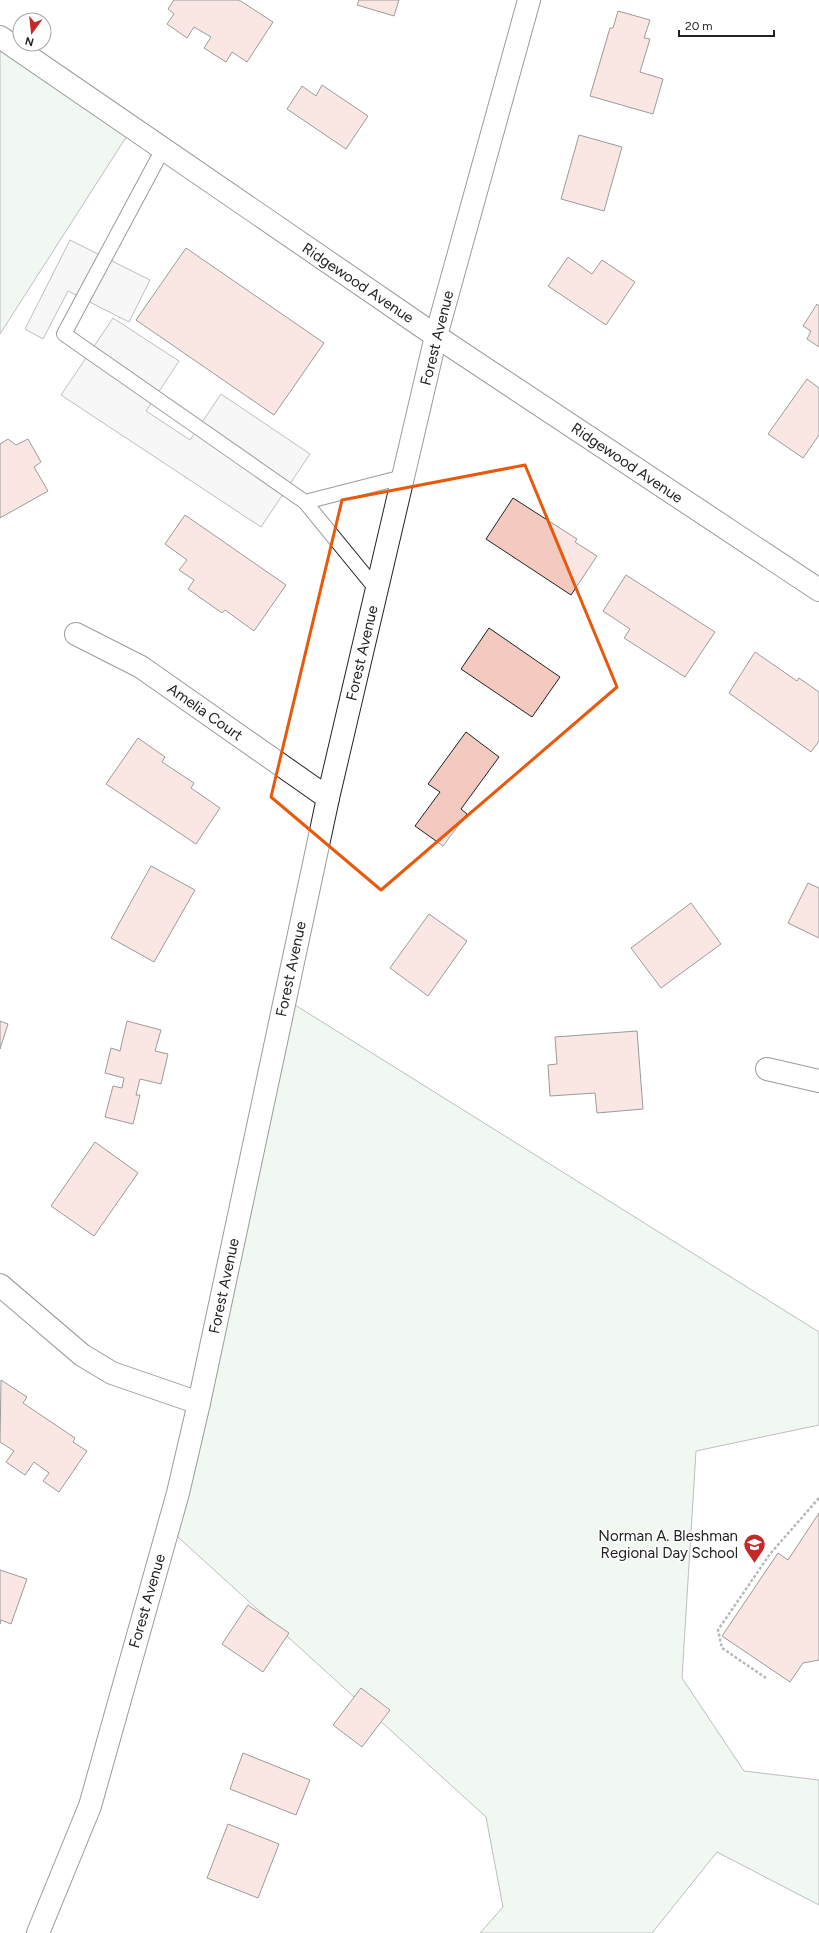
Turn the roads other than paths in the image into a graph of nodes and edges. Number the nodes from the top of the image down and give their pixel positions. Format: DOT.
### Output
graph roads {
  1 [pos="529,0"];
  2 [pos="0,37"];
  3 [pos="163,149"];
  4 [pos="436,336"];
  5 [pos="403,477"];
  6 [pos="305,502"];
  7 [pos="377,590"];
  8 [pos="819,590"];
  9 [pos="76,634"];
  10 [pos="328,798"];
  11 [pos="768,1069"];
  12 [pos="819,1081"];
  13 [pos="0,1285"];
  14 [pos="199,1403"];
  15 [pos="38,1933"];
  1 -- 4 [label="main road, Forest Avenue"];
  2 -- 3 [label="main road, Ridgewood Avenue"];
  3 -- 4 [label="main road, Ridgewood Avenue"];
  3 -- 6 [label="lane"];
  4 -- 5 [label="main road, Forest Avenue"];
  4 -- 8 [label="main road, Ridgewood Avenue"];
  5 -- 6 [label="lane"];
  5 -- 7 [label="main road, Forest Avenue"];
  6 -- 7 [label="lane"];
  7 -- 10 [label="main road, Forest Avenue"];
  9 -- 10 [label="main road, Amelia Court"];
  10 -- 14 [label="main road, Forest Avenue"];
  11 -- 12 [label="main road"];
  13 -- 14 [label="main road"];
  14 -- 15 [label="main road, Forest Avenue"];
}
